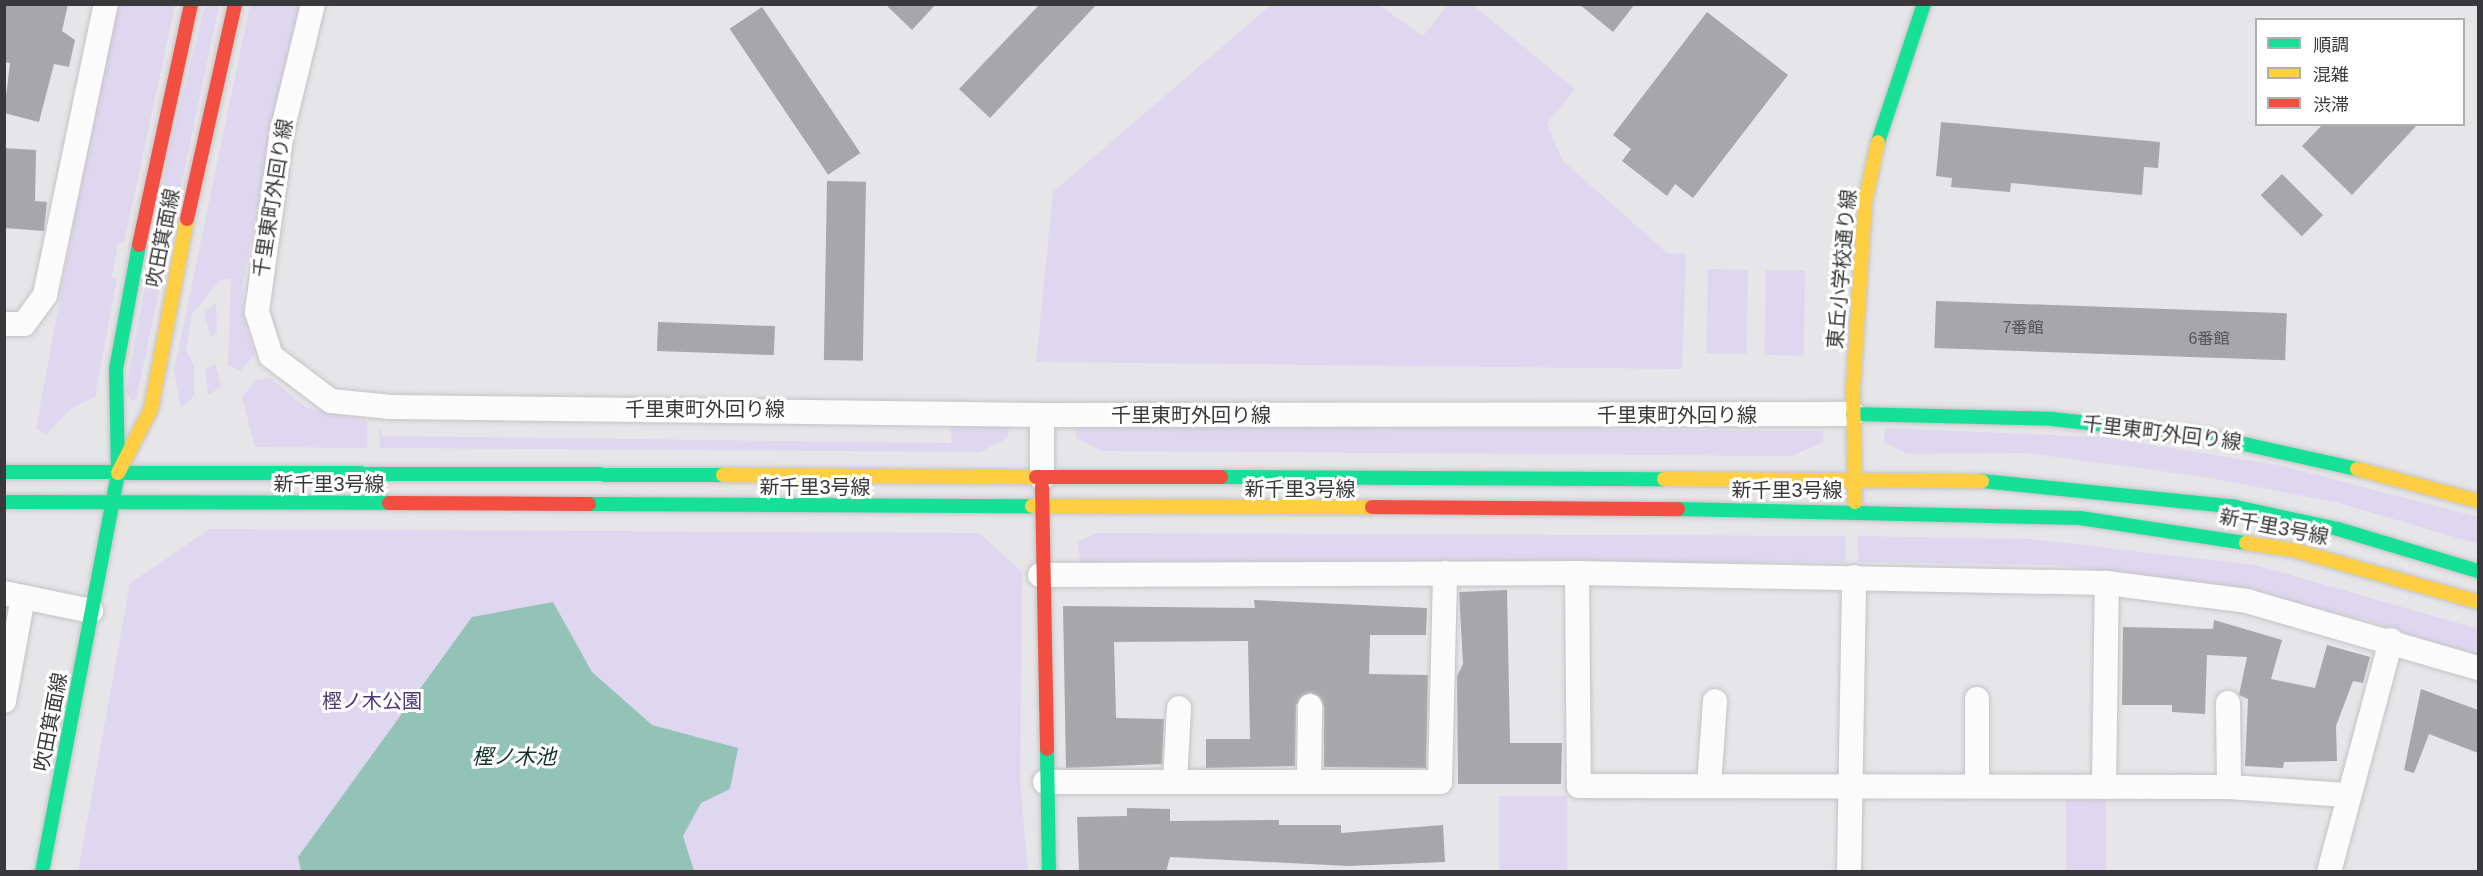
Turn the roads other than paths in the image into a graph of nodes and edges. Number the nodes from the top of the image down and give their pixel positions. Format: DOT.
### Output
graph roads {
  1 [pos="106,4"];
  2 [pos="191,4"];
  3 [pos="235,4"];
  4 [pos="313,4"];
  5 [pos="1924,4"];
  6 [pos="4,324"];
  7 [pos="1853,414"];
  8 [pos="1042,415"];
  9 [pos="4,472"];
  10 [pos="118,473"];
  11 [pos="1042,478"];
  12 [pos="1855,481"];
  13 [pos="2478,501"];
  14 [pos="4,502"];
  15 [pos="112,503"];
  16 [pos="1041,508"];
  17 [pos="1855,510"];
  18 [pos="2478,571"];
  19 [pos="1445,573"];
  20 [pos="1577,573"];
  21 [pos="1040,575"];
  22 [pos="1854,577"];
  23 [pos="2107,583"];
  24 [pos="14,595"];
  25 [pos="2478,602"];
  26 [pos="92,612"];
  27 [pos="2391,640"];
  28 [pos="2478,668"];
  29 [pos="1977,699"];
  30 [pos="4,701"];
  31 [pos="1715,701"];
  32 [pos="2228,703"];
  33 [pos="1310,706"];
  34 [pos="1179,708"];
  35 [pos="1176,780"];
  36 [pos="1309,781"];
  37 [pos="1045,782"];
  38 [pos="1709,785"];
  39 [pos="1850,785"];
  40 [pos="1977,786"];
  41 [pos="2104,787"];
  42 [pos="2229,787"];
  43 [pos="2347,795"];
  44 [pos="42,872"];
  45 [pos="1049,872"];
  46 [pos="1849,872"];
  47 [pos="2329,872"];
  1 -- 6 [label="street"];
  2 -- 10 [label="street, 吹田箕面線"];
  3 -- 10 [label="street, 吹田箕面線"];
  4 -- 8 [label="street, 千里東町外回り線"];
  5 -- 7 [label="street, 東丘小学校通り線"];
  7 -- 8 [label="street, 千里東町外回り線"];
  7 -- 12 [label="street, 東丘小学校通り線"];
  7 -- 13 [label="street, 千里東町外回り線"];
  8 -- 11 [label="street"];
  9 -- 10 [label="street, 新千里3号線"];
  10 -- 11 [label="street, 新千里3号線"];
  10 -- 15 [label="street, 吹田箕面線"];
  11 -- 12 [label="street, 新千里3号線"];
  11 -- 16 [label="street"];
  12 -- 17 [label="street, 東丘小学校通り線"];
  12 -- 18 [label="street, 新千里3号線"];
  14 -- 15 [label="street, 新千里3号線"];
  15 -- 16 [label="street, 新千里3号線"];
  15 -- 26 [label="street, 吹田箕面線"];
  16 -- 17 [label="street, 新千里3号線"];
  16 -- 21 [label="street"];
  17 -- 25 [label="street, 新千里3号線"];
  19 -- 20 [label="street"];
  19 -- 21 [label="street"];
  19 -- 36 [label="street"];
  20 -- 22 [label="street"];
  20 -- 38 [label="street"];
  21 -- 37 [label="street"];
  22 -- 23 [label="street"];
  22 -- 39 [label="street"];
  23 -- 27 [label="street"];
  23 -- 41 [label="street"];
  24 -- 26 [label="street"];
  24 -- 30 [label="street"];
  26 -- 44 [label="street, 吹田箕面線"];
  27 -- 28 [label="street"];
  27 -- 43 [label="street"];
  29 -- 40 [label="street"];
  31 -- 38 [label="street"];
  32 -- 42 [label="street"];
  33 -- 36 [label="street"];
  34 -- 35 [label="street"];
  35 -- 36 [label="street"];
  35 -- 37 [label="street"];
  37 -- 45 [label="street"];
  38 -- 39 [label="street"];
  39 -- 40 [label="street"];
  39 -- 46 [label="street"];
  40 -- 41 [label="street"];
  41 -- 42 [label="street"];
  42 -- 43 [label="street"];
  43 -- 47 [label="street"];
}
